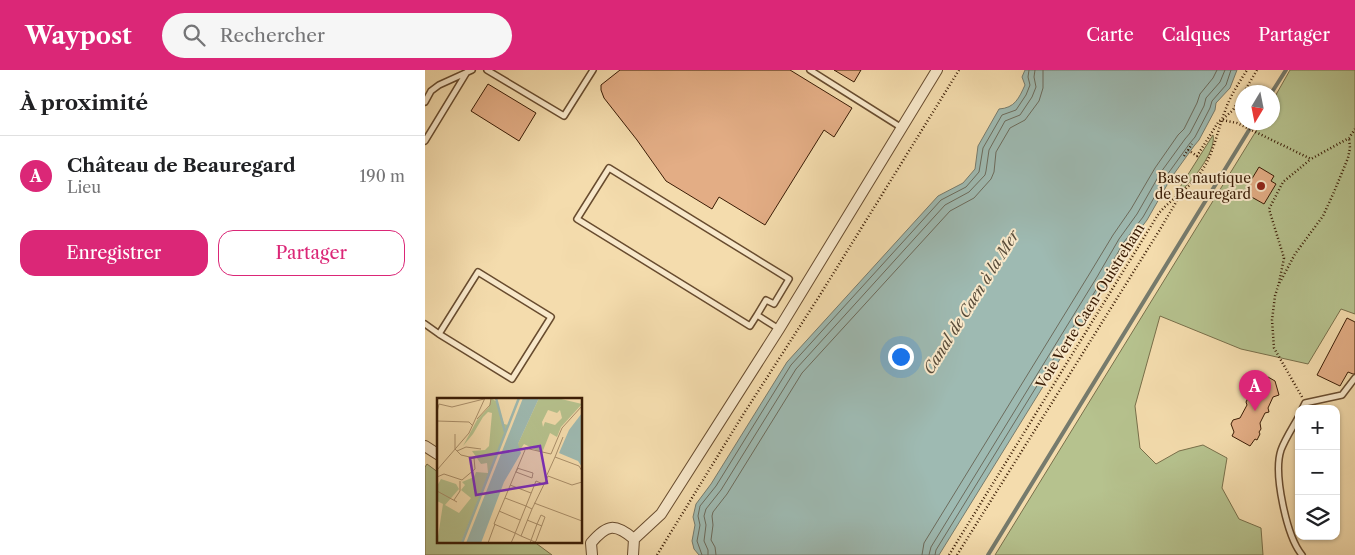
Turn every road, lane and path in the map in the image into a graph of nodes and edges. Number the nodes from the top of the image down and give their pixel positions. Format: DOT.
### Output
graph roads {
  1 [pos="487,70"];
  2 [pos="593,70"];
  3 [pos="810,70"];
  4 [pos="937,70"];
  5 [pos="959,70"];
  6 [pos="1247,70"];
  7 [pos="1257,70"];
  8 [pos="469,71"];
  9 [pos="1248,85"];
  10 [pos="425,102"];
  11 [pos="1235,107"];
  12 [pos="1222,120"];
  13 [pos="901,128"];
  14 [pos="1355,129"];
  15 [pos="1349,138"];
  16 [pos="425,142"];
  17 [pos="1192,144"];
  18 [pos="1188,150"];
  19 [pos="1184,156"];
  20 [pos="1311,159"];
  21 [pos="1178,196"];
  22 [pos="1278,286"];
  23 [pos="757,315"];
  24 [pos="425,324"];
  25 [pos="779,329"];
  26 [pos="439,334"];
  27 [pos="1355,378"];
  28 [pos="1305,403"];
  29 [pos="1295,424"];
  30 [pos="425,446"];
  31 [pos="437,454"];
  32 [pos="634,539"];
  33 [pos="586,541"];
  34 [pos="592,555"];
  35 [pos="633,555"];
  36 [pos="657,555"];
  37 [pos="949,555"];
  38 [pos="957,555"];
  39 [pos="1302,555"];
  1 -- 2 [label="lane"];
  3 -- 13 [label="lane"];
  4 -- 13 [label="street"];
  5 -- 36 [label="path"];
  6 -- 12 [label="path, Voie Verte Caen-Ouistreham"];
  7 -- 9 [label="path"];
  8 -- 10 [label="lane"];
  8 -- 16 [label="lane"];
  11 -- 12 [label="path"];
  12 -- 18 [label="path"];
  12 -- 20 [label="path"];
  12 -- 21 [label="path, Voie Verte Caen-Ouistreham"];
  13 -- 25 [label="street"];
  14 -- 15 [label="path"];
  15 -- 20 [label="path"];
  15 -- 22 [label="path"];
  17 -- 18 [label="path"];
  18 -- 19 [label="path"];
  20 -- 22 [label="path"];
  21 -- 37 [label="path, Voie Verte Caen-Ouistreham"];
  21 -- 38 [label="path"];
  22 -- 28 [label="path"];
  23 -- 23 [label="lane"];
  23 -- 25 [label="lane"];
  24 -- 26 [label="lane"];
  25 -- 32 [label="street"];
  26 -- 26 [label="lane"];
  27 -- 28 [label="lane"];
  29 -- 39 [label="lane"];
  30 -- 31 [label="street"];
  32 -- 33 [label="street"];
  32 -- 35 [label="street"];
  33 -- 34 [label="street"];
}
